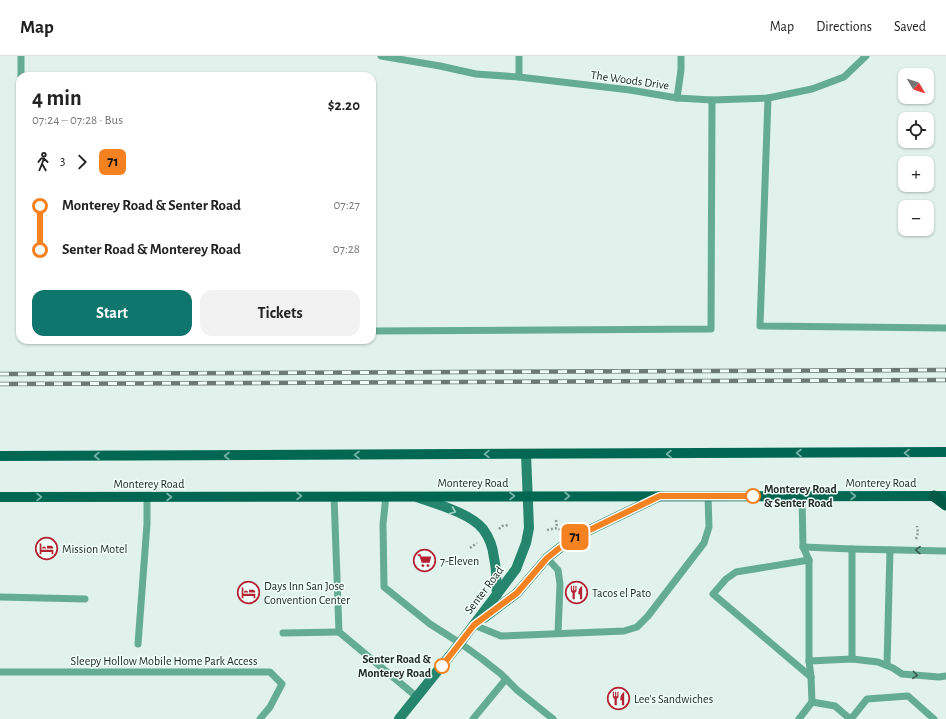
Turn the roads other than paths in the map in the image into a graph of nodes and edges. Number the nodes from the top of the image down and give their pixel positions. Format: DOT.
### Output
graph roads {
  1 [pos="21,56"];
  2 [pos="381,56"];
  3 [pos="519,56"];
  4 [pos="681,56"];
  5 [pos="866,56"];
  6 [pos="21,72"];
  7 [pos="519,77"];
  8 [pos="677,98"];
  9 [pos="768,98"];
  10 [pos="712,100"];
  11 [pos="946,328"];
  12 [pos="376,331"];
  13 [pos="946,452"];
  14 [pos="526,454"];
  15 [pos="0,456"];
  16 [pos="334,496"];
  17 [pos="386,496"];
  18 [pos="528,496"];
  19 [pos="660,496"];
  20 [pos="708,496"];
  21 [pos="802,496"];
  22 [pos="934,496"];
  23 [pos="946,496"];
  24 [pos="0,497"];
  25 [pos="147,497"];
  26 [pos="417,497"];
  27 [pos="946,505"];
  28 [pos="803,547"];
  29 [pos="852,549"];
  30 [pos="890,550"];
  31 [pos="946,551"];
  32 [pos="547,558"];
  33 [pos="809,560"];
  34 [pos="497,595"];
  35 [pos="0,597"];
  36 [pos="85,599"];
  37 [pos="474,625"];
  38 [pos="283,632"];
  39 [pos="339,632"];
  40 [pos="558,633"];
  41 [pos="460,643"];
  42 [pos="138,644"];
  43 [pos="852,659"];
  44 [pos="809,660"];
  45 [pos="887,665"];
  46 [pos="0,672"];
  47 [pos="946,676"];
  48 [pos="811,677"];
  49 [pos="506,679"];
  50 [pos="417,697"];
  51 [pos="812,702"];
  52 [pos="260,719"];
  53 [pos="399,719"];
  54 [pos="473,719"];
  55 [pos="553,719"];
  56 [pos="799,719"];
  57 [pos="850,719"];
  58 [pos="934,719"];
  1 -- 6 [label="lane"];
  2 -- 7 [label="lane, The Woods Drive"];
  3 -- 7 [label="lane"];
  4 -- 8 [label="lane"];
  5 -- 9 [label="lane, The Woods Drive"];
  7 -- 8 [label="lane, The Woods Drive"];
  8 -- 10 [label="lane, The Woods Drive"];
  9 -- 10 [label="lane, The Woods Drive"];
  9 -- 11 [label="lane"];
  10 -- 12 [label="lane"];
  13 -- 14 [label="main road, one-way"];
  14 -- 15 [label="main road, one-way"];
  14 -- 18 [label="main road, Senter Road"];
  16 -- 17 [label="main road, Monterey Road"];
  25 -- 16 [label="main road, Monterey Road, one-way"];
  16 -- 39 [label="lane"];
  17 -- 26 [label="main road, Monterey Road"];
  17 -- 41 [label="lane"];
  18 -- 19 [label="main road, Monterey Road, one-way"];
  26 -- 18 [label="main road, Monterey Road, one-way"];
  18 -- 34 [label="main road, Senter Road"];
  19 -- 20 [label="main road, Monterey Road"];
  19 -- 32 [label="main road"];
  20 -- 21 [label="main road, Monterey Road"];
  20 -- 40 [label="lane"];
  21 -- 22 [label="main road, Monterey Road, one-way"];
  21 -- 28 [label="lane"];
  22 -- 23 [label="main road, Monterey Road"];
  22 -- 27 [label="highway"];
  24 -- 25 [label="main road, Monterey Road, one-way"];
  25 -- 42 [label="lane"];
  26 -- 34 [label="main road, one-way"];
  28 -- 29 [label="lane"];
  28 -- 33 [label="lane"];
  29 -- 30 [label="lane"];
  29 -- 43 [label="lane"];
  31 -- 30 [label="lane, one-way"];
  30 -- 45 [label="lane"];
  32 -- 37 [label="main road"];
  32 -- 40 [label="lane"];
  33 -- 44 [label="lane"];
  33 -- 48 [label="lane"];
  34 -- 37 [label="main road, Senter Road"];
  35 -- 36 [label="lane"];
  37 -- 40 [label="lane"];
  37 -- 41 [label="main road, Senter Road"];
  38 -- 39 [label="lane"];
  39 -- 50 [label="lane"];
  41 -- 49 [label="lane"];
  41 -- 50 [label="main road, Senter Road"];
  43 -- 44 [label="lane"];
  43 -- 45 [label="lane"];
  44 -- 48 [label="lane"];
  45 -- 47 [label="lane, one-way"];
  46 -- 52 [label="lane, Sleepy Hollow Mobile Home Park Access"];
  48 -- 51 [label="lane"];
  49 -- 54 [label="lane"];
  49 -- 55 [label="lane"];
  50 -- 53 [label="main road, Senter Road"];
  51 -- 56 [label="lane"];
  51 -- 57 [label="lane"];
  57 -- 58 [label="lane"];
}
